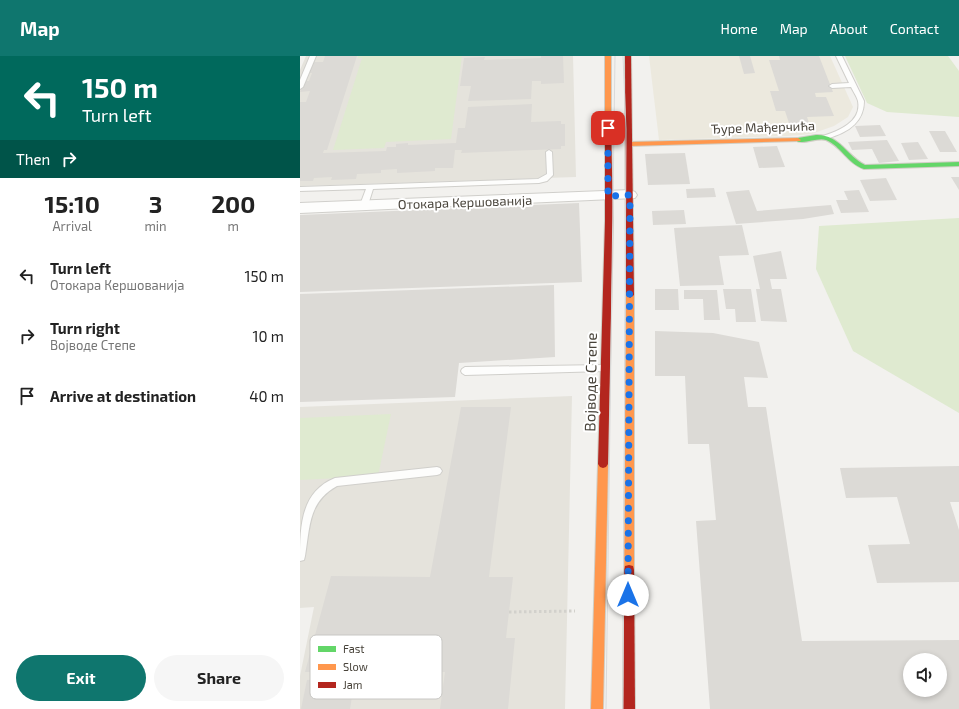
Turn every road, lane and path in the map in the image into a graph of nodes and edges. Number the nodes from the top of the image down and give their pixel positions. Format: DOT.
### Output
graph roads {
  1 [pos="313,56"];
  2 [pos="608,56"];
  3 [pos="628,56"];
  4 [pos="839,56"];
  5 [pos="854,85"];
  6 [pos="300,86"];
  7 [pos="832,86"];
  8 [pos="826,137"];
  9 [pos="629,144"];
  10 [pos="549,152"];
  11 [pos="959,164"];
  12 [pos="370,186"];
  13 [pos="300,189"];
  14 [pos="630,195"];
  15 [pos="608,196"];
  16 [pos="364,205"];
  17 [pos="300,208"];
  18 [pos="605,368"];
  19 [pos="465,371"];
  20 [pos="437,471"];
  21 [pos="300,556"];
  22 [pos="578,611"];
  23 [pos="509,612"];
  24 [pos="597,709"];
  25 [pos="629,709"];
  1 -- 6 [label="lane"];
  2 -- 15 [label="main road, Војводе Степе"];
  3 -- 9 [label="main road"];
  4 -- 5 [label="lane"];
  5 -- 7 [label="lane"];
  5 -- 8 [label="lane"];
  8 -- 9 [label="main road, Ђуре Мађерчића"];
  8 -- 11 [label="main road, Ђуре Мађерчића"];
  9 -- 14 [label="main road"];
  10 -- 12 [label="lane"];
  12 -- 13 [label="lane"];
  12 -- 16 [label="lane"];
  14 -- 15 [label="street, Отокара Кершованија"];
  14 -- 25 [label="main road"];
  15 -- 16 [label="street, Отокара Кершованија"];
  15 -- 18 [label="main road, Војводе Степе"];
  16 -- 17 [label="street, Отокара Кершованија"];
  18 -- 19 [label="lane"];
  18 -- 24 [label="main road, Војводе Степе"];
  20 -- 21 [label="lane"];
  22 -- 23 [label="path"];
}
